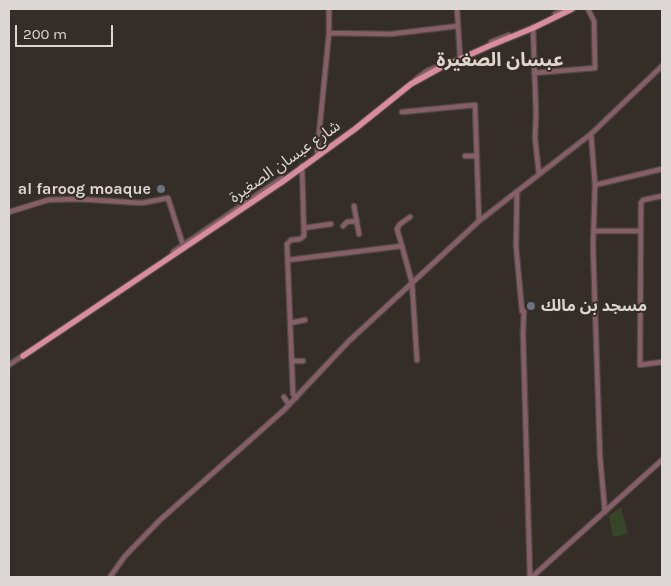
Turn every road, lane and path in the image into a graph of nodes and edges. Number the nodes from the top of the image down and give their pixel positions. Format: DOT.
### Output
graph roads {
  1 [pos="328,9"];
  2 [pos="457,9"];
  3 [pos="566,9"];
  4 [pos="572,9"];
  5 [pos="588,9"];
  6 [pos="458,26"];
  7 [pos="533,27"];
  8 [pos="329,33"];
  9 [pos="460,56"];
  10 [pos="662,66"];
  11 [pos="534,73"];
  12 [pos="402,112"];
  13 [pos="591,134"];
  14 [pos="317,154"];
  15 [pos="464,156"];
  16 [pos="477,156"];
  17 [pos="302,166"];
  18 [pos="662,169"];
  19 [pos="539,174"];
  20 [pos="595,185"];
  21 [pos="517,192"];
  22 [pos="662,196"];
  23 [pos="354,206"];
  24 [pos="9,212"];
  25 [pos="410,217"];
  26 [pos="356,221"];
  27 [pos="479,221"];
  28 [pos="331,224"];
  29 [pos="343,226"];
  30 [pos="304,228"];
  31 [pos="594,231"];
  32 [pos="641,231"];
  33 [pos="359,234"];
  34 [pos="183,245"];
  35 [pos="402,246"];
  36 [pos="288,260"];
  37 [pos="412,283"];
  38 [pos="305,320"];
  39 [pos="290,323"];
  40 [pos="23,356"];
  41 [pos="417,360"];
  42 [pos="292,361"];
  43 [pos="303,361"];
  44 [pos="662,362"];
  45 [pos="9,365"];
  46 [pos="285,373"];
  47 [pos="292,373"];
  48 [pos="284,397"];
  49 [pos="296,398"];
  50 [pos="289,405"];
  51 [pos="662,460"];
  52 [pos="605,512"];
  53 [pos="110,577"];
  54 [pos="531,577"];
  1 -- 8 [label="street"];
  2 -- 6 [label="street"];
  3 -- 7 [label="street, شارع عبسان الصغيرة"];
  4 -- 7 [label="main road, شارع عبسان الصغيرة"];
  5 -- 11 [label="street"];
  6 -- 8 [label="street"];
  6 -- 9 [label="street"];
  7 -- 9 [label="street, شارع عبسان الصغيرة"];
  7 -- 11 [label="street"];
  7 -- 17 [label="main road, شارع عبسان الصغيرة"];
  8 -- 14 [label="street"];
  9 -- 14 [label="street, شارع عبسان الصغيرة"];
  10 -- 13 [label="street"];
  11 -- 19 [label="street"];
  12 -- 16 [label="street"];
  13 -- 19 [label="street"];
  13 -- 20 [label="street"];
  14 -- 17 [label="street, شارع عبسان الصغيرة"];
  15 -- 16 [label="street"];
  16 -- 27 [label="street"];
  17 -- 30 [label="street"];
  17 -- 34 [label="street, شارع عبسان الصغيرة"];
  17 -- 40 [label="main road, شارع عبسان الصغيرة"];
  18 -- 20 [label="street"];
  19 -- 21 [label="street"];
  20 -- 31 [label="street"];
  21 -- 27 [label="street"];
  21 -- 54 [label="street"];
  22 -- 32 [label="street"];
  23 -- 26 [label="street"];
  24 -- 34 [label="street"];
  25 -- 35 [label="street"];
  26 -- 29 [label="street"];
  26 -- 33 [label="street"];
  27 -- 37 [label="street"];
  28 -- 30 [label="street"];
  30 -- 36 [label="street"];
  31 -- 32 [label="street"];
  31 -- 52 [label="street"];
  32 -- 44 [label="street"];
  34 -- 40 [label="street, شارع عبسان الصغيرة"];
  35 -- 36 [label="street"];
  35 -- 37 [label="street"];
  36 -- 39 [label="street"];
  37 -- 41 [label="street"];
  37 -- 49 [label="street"];
  38 -- 39 [label="street"];
  39 -- 42 [label="street"];
  40 -- 45 [label="street, شارع عبسان الصغيرة"];
  42 -- 43 [label="street"];
  42 -- 47 [label="street"];
  46 -- 47 [label="street"];
  47 -- 49 [label="street"];
  48 -- 50 [label="street"];
  49 -- 50 [label="street"];
  50 -- 53 [label="street"];
  51 -- 52 [label="street"];
  52 -- 54 [label="street"];
}
